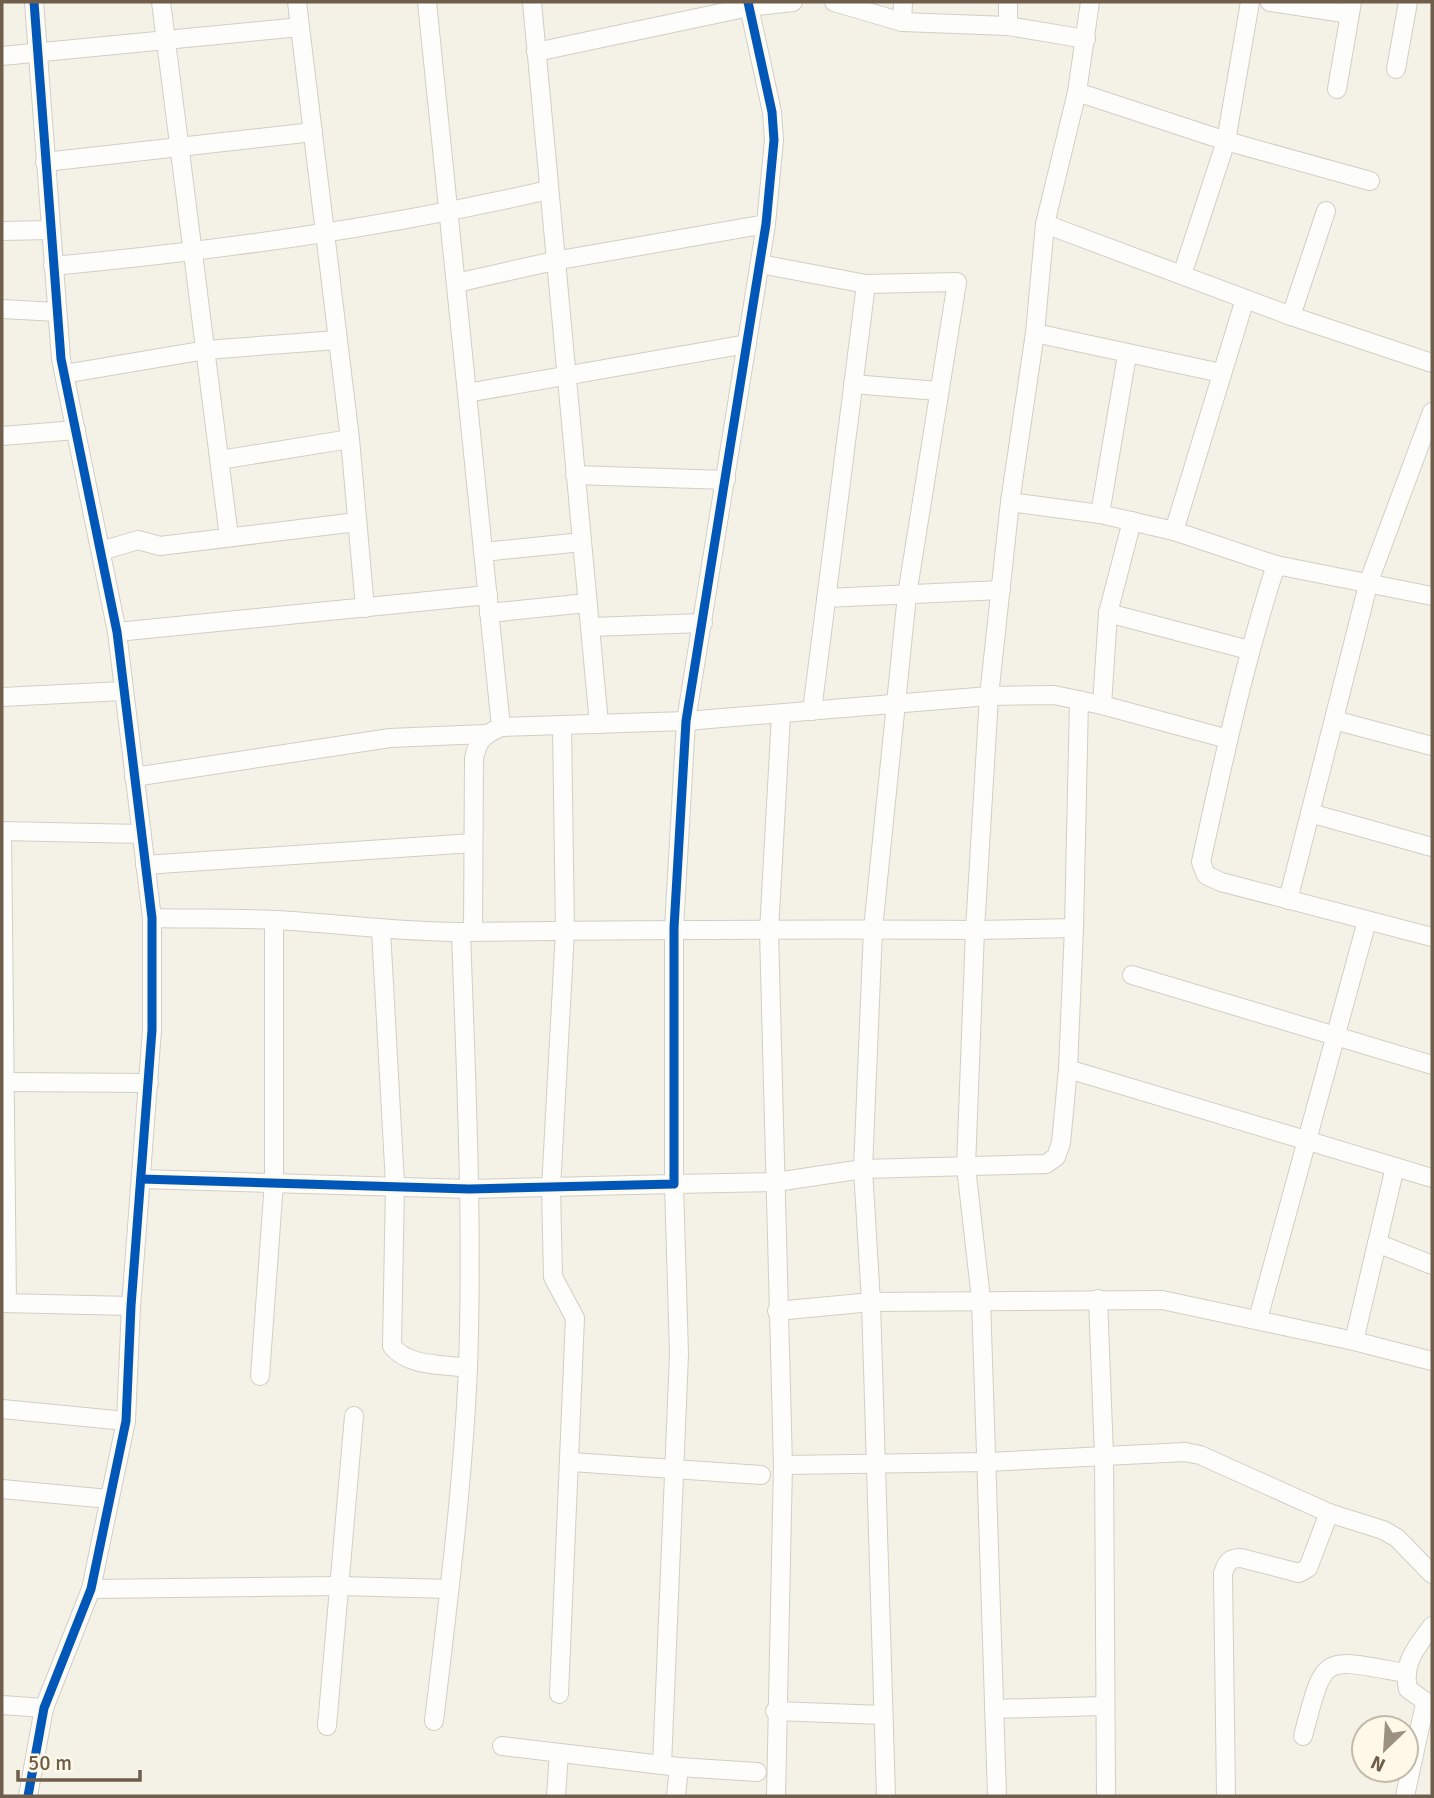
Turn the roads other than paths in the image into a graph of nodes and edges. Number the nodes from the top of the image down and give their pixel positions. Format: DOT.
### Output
graph roads {
  1 [pos="34,2"];
  2 [pos="161,2"];
  3 [pos="297,2"];
  4 [pos="427,2"];
  5 [pos="531,2"];
  6 [pos="793,2"];
  7 [pos="834,2"];
  8 [pos="903,2"];
  9 [pos="1008,2"];
  10 [pos="1090,2"];
  11 [pos="1250,2"];
  12 [pos="1270,2"];
  13 [pos="1408,2"];
  14 [pos="748,4"];
  15 [pos="1351,8"];
  16 [pos="902,22"];
  17 [pos="1007,26"];
  18 [pos="300,27"];
  19 [pos="1086,39"];
  20 [pos="167,40"];
  21 [pos="536,52"];
  22 [pos="37,54"];
  23 [pos="2,55"];
  24 [pos="1396,69"];
  25 [pos="1337,89"];
  26 [pos="1077,92"];
  27 [pos="313,132"];
  28 [pos="1226,141"];
  29 [pos="180,146"];
  30 [pos="45,162"];
  31 [pos="1370,181"];
  32 [pos="548,190"];
  33 [pos="1326,211"];
  34 [pos="446,214"];
  35 [pos="1045,223"];
  36 [pos="766,224"];
  37 [pos="51,230"];
  38 [pos="2,231"];
  39 [pos="325,235"];
  40 [pos="194,252"];
  41 [pos="554,261"];
  42 [pos="760,264"];
  43 [pos="53,267"];
  44 [pos="1182,275"];
  45 [pos="456,283"];
  46 [pos="866,284"];
  47 [pos="1245,299"];
  48 [pos="2,309"];
  49 [pos="57,312"];
  50 [pos="1291,316"];
  51 [pos="1035,333"];
  52 [pos="337,340"];
  53 [pos="747,344"];
  54 [pos="206,351"];
  55 [pos="1127,355"];
  56 [pos="1432,363"];
  57 [pos="1221,373"];
  58 [pos="64,374"];
  59 [pos="565,376"];
  60 [pos="853,384"];
  61 [pos="938,391"];
  62 [pos="467,393"];
  63 [pos="1432,412"];
  64 [pos="76,430"];
  65 [pos="2,436"];
  66 [pos="349,439"];
  67 [pos="220,460"];
  68 [pos="575,475"];
  69 [pos="726,480"];
  70 [pos="1010,502"];
  71 [pos="1100,514"];
  72 [pos="1132,521"];
  73 [pos="357,522"];
  74 [pos="1174,531"];
  75 [pos="229,537"];
  76 [pos="582,542"];
  77 [pos="101,551"];
  78 [pos="483,552"];
  79 [pos="1276,565"];
  80 [pos="1369,581"];
  81 [pos="1001,590"];
  82 [pos="906,595"];
  83 [pos="1432,596"];
  84 [pos="826,598"];
  85 [pos="587,603"];
  86 [pos="488,604"];
  87 [pos="365,608"];
  88 [pos="1108,613"];
  89 [pos="703,623"];
  90 [pos="590,627"];
  91 [pos="117,632"];
  92 [pos="1249,650"];
  93 [pos="123,691"];
  94 [pos="989,696"];
  95 [pos="2,697"];
  96 [pos="1079,700"];
  97 [pos="895,704"];
  98 [pos="1102,705"];
  99 [pos="812,710"];
  100 [pos="781,715"];
  101 [pos="1334,720"];
  102 [pos="686,721"];
  103 [pos="599,724"];
  104 [pos="562,725"];
  105 [pos="493,731"];
  106 [pos="1228,739"];
  107 [pos="1432,746"];
  108 [pos="134,776"];
  109 [pos="1310,813"];
  110 [pos="2,831"];
  111 [pos="142,834"];
  112 [pos="473,843"];
  113 [pos="1432,846"];
  114 [pos="145,865"];
  115 [pos="1288,900"];
  116 [pos="152,918"];
  117 [pos="274,920"];
  118 [pos="1367,921"];
  119 [pos="674,928"];
  120 [pos="1074,928"];
  121 [pos="873,929"];
  122 [pos="381,930"];
  123 [pos="975,930"];
  124 [pos="467,931"];
  125 [pos="565,931"];
  126 [pos="769,931"];
  127 [pos="1432,937"];
  128 [pos="1132,975"];
  129 [pos="1335,1038"];
  130 [pos="1432,1065"];
  131 [pos="1068,1069"];
  132 [pos="3,1082"];
  133 [pos="149,1083"];
  134 [pos="1307,1140"];
  135 [pos="966,1167"];
  136 [pos="1395,1167"];
  137 [pos="863,1169"];
  138 [pos="1432,1178"];
  139 [pos="142,1179"];
  140 [pos="274,1182"];
  141 [pos="776,1182"];
  142 [pos="395,1184"];
  143 [pos="674,1184"];
  144 [pos="551,1188"];
  145 [pos="469,1189"];
  146 [pos="1377,1243"];
  147 [pos="1432,1265"];
  148 [pos="981,1299"];
  149 [pos="1098,1299"];
  150 [pos="871,1302"];
  151 [pos="4,1303"];
  152 [pos="131,1306"];
  153 [pos="777,1311"];
  154 [pos="1258,1319"];
  155 [pos="1354,1341"];
  156 [pos="1432,1361"];
  157 [pos="468,1368"];
  158 [pos="260,1376"];
  159 [pos="2,1409"];
  160 [pos="354,1416"];
  161 [pos="126,1421"];
  162 [pos="1104,1455"];
  163 [pos="571,1461"];
  164 [pos="987,1462"];
  165 [pos="876,1464"];
  166 [pos="783,1465"];
  167 [pos="675,1468"];
  168 [pos="761,1475"];
  169 [pos="2,1489"];
  170 [pos="109,1499"];
  171 [pos="1329,1513"];
  172 [pos="1432,1574"];
  173 [pos="341,1587"];
  174 [pos="91,1589"];
  175 [pos="449,1589"];
  176 [pos="1432,1626"];
  177 [pos="1405,1673"];
  178 [pos="559,1694"];
  179 [pos="2,1705"];
  180 [pos="1429,1705"];
  181 [pos="1103,1706"];
  182 [pos="44,1709"];
  183 [pos="995,1709"];
  184 [pos="775,1711"];
  185 [pos="883,1714"];
  186 [pos="434,1721"];
  187 [pos="327,1726"];
  188 [pos="1303,1736"];
  189 [pos="502,1746"];
  190 [pos="559,1753"];
  191 [pos="671,1766"];
  192 [pos="757,1772"];
  193 [pos="28,1796"];
  194 [pos="556,1796"];
  195 [pos="676,1796"];
  196 [pos="776,1796"];
  197 [pos="886,1796"];
  198 [pos="997,1796"];
  199 [pos="1106,1796"];
  200 [pos="1226,1796"];
  201 [pos="1405,1796"];
  1 -- 22 [label="street"];
  2 -- 20 [label="street"];
  3 -- 18 [label="street"];
  4 -- 34 [label="street"];
  5 -- 21 [label="street"];
  6 -- 14 [label="street"];
  7 -- 16 [label="street"];
  8 -- 16 [label="street"];
  9 -- 17 [label="street"];
  10 -- 19 [label="street"];
  11 -- 28 [label="street"];
  12 -- 15 [label="street"];
  13 -- 24 [label="street"];
  14 -- 21 [label="street"];
  14 -- 36 [label="street"];
  15 -- 25 [label="street"];
  16 -- 17 [label="street"];
  17 -- 19 [label="street"];
  18 -- 20 [label="street"];
  18 -- 27 [label="street"];
  19 -- 26 [label="street"];
  20 -- 22 [label="street"];
  20 -- 29 [label="street"];
  21 -- 32 [label="street"];
  22 -- 23 [label="street"];
  22 -- 30 [label="street"];
  26 -- 28 [label="street"];
  26 -- 35 [label="street"];
  27 -- 29 [label="street"];
  27 -- 39 [label="street"];
  28 -- 31 [label="street"];
  28 -- 44 [label="street"];
  29 -- 30 [label="street"];
  29 -- 40 [label="street"];
  30 -- 37 [label="street"];
  32 -- 34 [label="street"];
  32 -- 41 [label="street"];
  33 -- 50 [label="street"];
  34 -- 39 [label="street"];
  34 -- 45 [label="street"];
  35 -- 44 [label="street"];
  35 -- 51 [label="street"];
  36 -- 41 [label="street"];
  36 -- 42 [label="street"];
  37 -- 38 [label="street"];
  37 -- 43 [label="street"];
  39 -- 40 [label="street"];
  39 -- 52 [label="street"];
  40 -- 43 [label="street"];
  40 -- 54 [label="street"];
  41 -- 45 [label="street"];
  41 -- 59 [label="street"];
  42 -- 46 [label="street"];
  42 -- 53 [label="street"];
  43 -- 49 [label="street"];
  44 -- 47 [label="street"];
  45 -- 62 [label="street"];
  46 -- 60 [label="street"];
  46 -- 61 [label="street"];
  47 -- 50 [label="street"];
  47 -- 57 [label="street"];
  48 -- 49 [label="street"];
  49 -- 58 [label="street"];
  50 -- 56 [label="street"];
  51 -- 55 [label="street"];
  51 -- 70 [label="street"];
  52 -- 54 [label="street"];
  52 -- 66 [label="street"];
  53 -- 59 [label="street"];
  53 -- 69 [label="street"];
  54 -- 58 [label="street"];
  54 -- 67 [label="street"];
  55 -- 57 [label="street"];
  55 -- 71 [label="street"];
  57 -- 74 [label="street"];
  58 -- 64 [label="street"];
  59 -- 62 [label="street"];
  59 -- 68 [label="street"];
  60 -- 61 [label="street"];
  60 -- 84 [label="street"];
  61 -- 82 [label="street"];
  62 -- 78 [label="street"];
  63 -- 80 [label="street"];
  64 -- 65 [label="street"];
  64 -- 77 [label="street"];
  66 -- 67 [label="street"];
  66 -- 73 [label="street"];
  67 -- 75 [label="street"];
  68 -- 69 [label="street"];
  68 -- 76 [label="street"];
  69 -- 89 [label="street"];
  70 -- 71 [label="street"];
  70 -- 81 [label="street"];
  71 -- 72 [label="street"];
  72 -- 74 [label="street"];
  72 -- 88 [label="street"];
  73 -- 75 [label="street"];
  73 -- 87 [label="street"];
  74 -- 79 [label="street"];
  75 -- 77 [label="street"];
  76 -- 78 [label="street"];
  76 -- 85 [label="street"];
  77 -- 91 [label="street"];
  78 -- 86 [label="street"];
  79 -- 80 [label="street"];
  79 -- 92 [label="street"];
  80 -- 83 [label="street"];
  80 -- 101 [label="street"];
  81 -- 82 [label="street"];
  81 -- 94 [label="street"];
  82 -- 84 [label="street"];
  82 -- 97 [label="street"];
  84 -- 99 [label="street"];
  85 -- 86 [label="street"];
  85 -- 90 [label="street"];
  86 -- 87 [label="street"];
  86 -- 105 [label="street"];
  87 -- 91 [label="street"];
  88 -- 92 [label="street"];
  88 -- 98 [label="street"];
  89 -- 90 [label="street"];
  89 -- 102 [label="street"];
  90 -- 103 [label="street"];
  91 -- 93 [label="street"];
  92 -- 106 [label="street"];
  93 -- 95 [label="street"];
  93 -- 108 [label="street"];
  94 -- 96 [label="street"];
  94 -- 97 [label="street"];
  94 -- 123 [label="street"];
  96 -- 98 [label="street"];
  96 -- 120 [label="street"];
  97 -- 99 [label="street"];
  97 -- 121 [label="street"];
  98 -- 106 [label="street"];
  99 -- 100 [label="street"];
  100 -- 102 [label="street"];
  100 -- 126 [label="street"];
  101 -- 107 [label="street"];
  101 -- 109 [label="street"];
  102 -- 103 [label="street"];
  102 -- 119 [label="street"];
  103 -- 104 [label="street"];
  104 -- 105 [label="street"];
  104 -- 125 [label="street"];
  105 -- 108 [label="street"];
  105 -- 112 [label="street"];
  106 -- 115 [label="street"];
  108 -- 111 [label="street"];
  109 -- 113 [label="street"];
  109 -- 115 [label="street"];
  110 -- 111 [label="street"];
  110 -- 132 [label="street"];
  111 -- 114 [label="street"];
  112 -- 114 [label="street"];
  112 -- 124 [label="street"];
  114 -- 116 [label="street"];
  115 -- 118 [label="street"];
  116 -- 117 [label="street"];
  116 -- 133 [label="street"];
  117 -- 122 [label="street"];
  117 -- 140 [label="street"];
  118 -- 127 [label="street"];
  118 -- 129 [label="street"];
  119 -- 125 [label="street"];
  119 -- 126 [label="street"];
  119 -- 143 [label="street"];
  120 -- 123 [label="street"];
  120 -- 131 [label="street"];
  121 -- 123 [label="street"];
  121 -- 126 [label="street"];
  121 -- 137 [label="street"];
  122 -- 124 [label="street"];
  122 -- 142 [label="street"];
  123 -- 135 [label="street"];
  124 -- 125 [label="street"];
  124 -- 145 [label="street"];
  125 -- 144 [label="street"];
  126 -- 141 [label="street"];
  128 -- 129 [label="street"];
  129 -- 130 [label="street"];
  129 -- 134 [label="street"];
  131 -- 134 [label="street"];
  131 -- 135 [label="street"];
  132 -- 133 [label="street"];
  132 -- 151 [label="street"];
  133 -- 139 [label="street"];
  134 -- 136 [label="street"];
  134 -- 154 [label="street"];
  135 -- 137 [label="street"];
  135 -- 148 [label="street"];
  136 -- 138 [label="street"];
  136 -- 146 [label="street"];
  137 -- 141 [label="street"];
  137 -- 150 [label="street"];
  139 -- 140 [label="street"];
  139 -- 152 [label="street"];
  140 -- 142 [label="street"];
  140 -- 158 [label="street"];
  141 -- 143 [label="street"];
  141 -- 153 [label="street"];
  142 -- 145 [label="street"];
  142 -- 157 [label="street"];
  143 -- 144 [label="street"];
  143 -- 167 [label="street"];
  144 -- 145 [label="street"];
  144 -- 163 [label="street"];
  145 -- 157 [label="street"];
  146 -- 147 [label="street"];
  146 -- 155 [label="street"];
  148 -- 149 [label="street"];
  148 -- 150 [label="street"];
  148 -- 164 [label="street"];
  149 -- 154 [label="street"];
  149 -- 162 [label="street"];
  150 -- 153 [label="street"];
  150 -- 165 [label="street"];
  151 -- 152 [label="street"];
  152 -- 161 [label="street"];
  153 -- 166 [label="street"];
  154 -- 155 [label="street"];
  155 -- 156 [label="street"];
  157 -- 175 [label="street"];
  159 -- 161 [label="street"];
  160 -- 173 [label="street"];
  161 -- 170 [label="street"];
  162 -- 164 [label="street"];
  162 -- 171 [label="street"];
  162 -- 181 [label="street"];
  163 -- 167 [label="street"];
  163 -- 178 [label="street"];
  164 -- 165 [label="street"];
  164 -- 183 [label="street"];
  165 -- 166 [label="street"];
  165 -- 185 [label="street"];
  166 -- 184 [label="street"];
  167 -- 168 [label="street"];
  167 -- 191 [label="street"];
  169 -- 170 [label="street"];
  170 -- 174 [label="street"];
  171 -- 172 [label="street"];
  171 -- 200 [label="street"];
  173 -- 174 [label="street"];
  173 -- 175 [label="street"];
  173 -- 187 [label="street"];
  174 -- 182 [label="street"];
  175 -- 186 [label="street"];
  176 -- 177 [label="street"];
  177 -- 180 [label="street"];
  177 -- 188 [label="street"];
  179 -- 182 [label="street"];
  180 -- 201 [label="street"];
  181 -- 183 [label="street"];
  181 -- 199 [label="street"];
  182 -- 193 [label="street"];
  183 -- 198 [label="street"];
  184 -- 185 [label="street"];
  184 -- 196 [label="street"];
  185 -- 197 [label="street"];
  189 -- 190 [label="street"];
  190 -- 191 [label="street"];
  190 -- 194 [label="street"];
  191 -- 192 [label="street"];
  191 -- 195 [label="street"];
}
